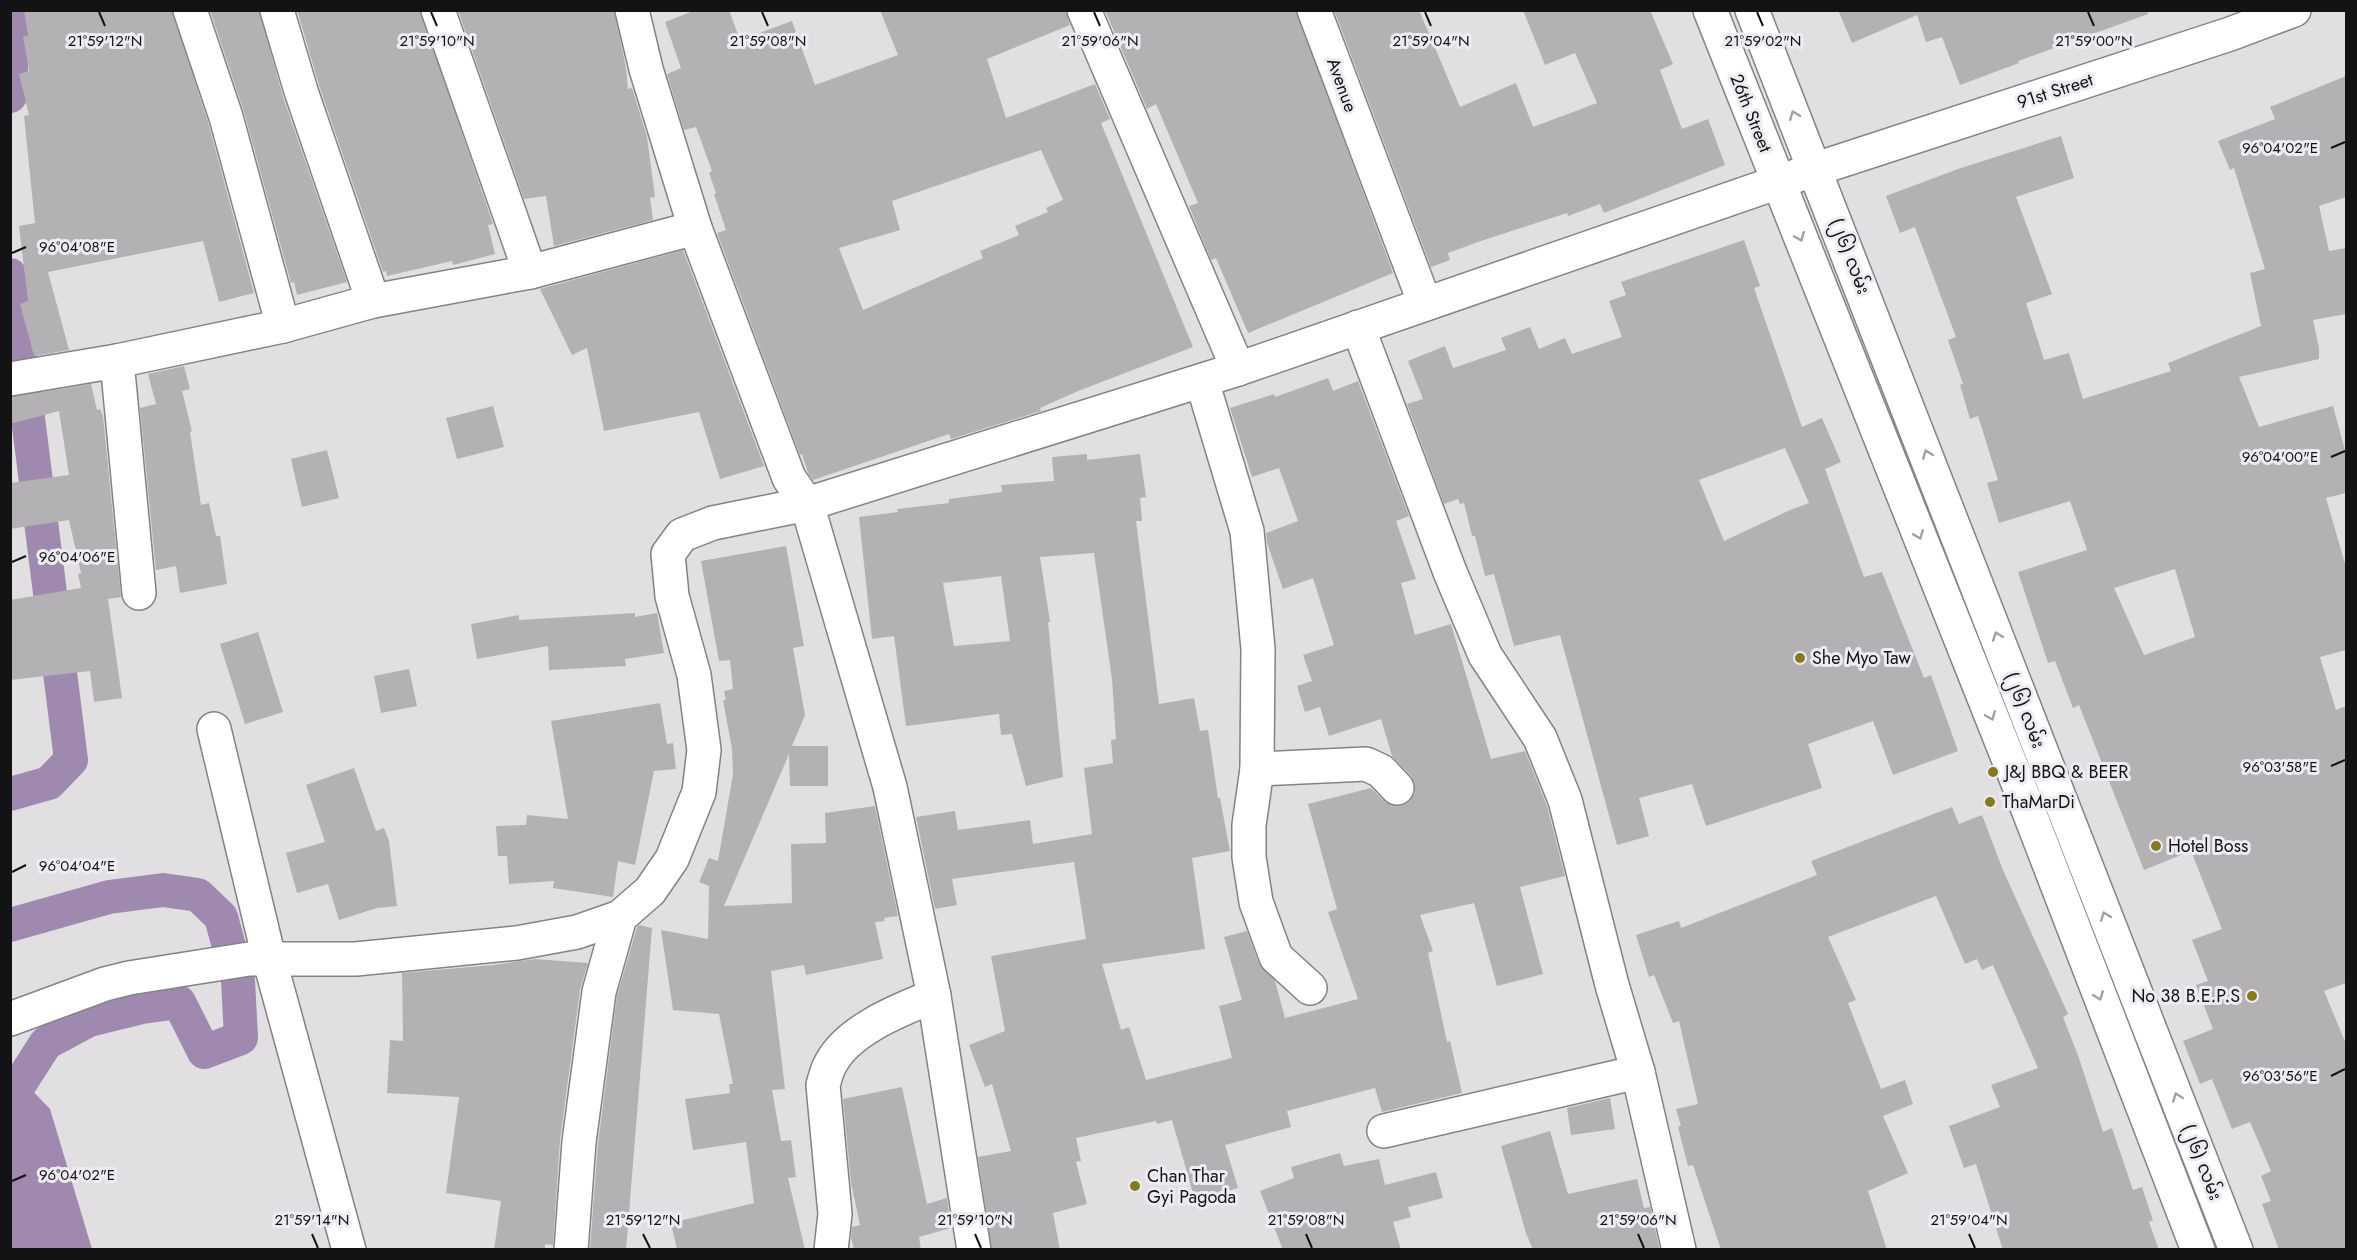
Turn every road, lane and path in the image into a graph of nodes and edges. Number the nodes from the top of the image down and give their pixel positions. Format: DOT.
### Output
graph roads {
  1 [pos="190,10"];
  2 [pos="277,10"];
  3 [pos="438,10"];
  4 [pos="1084,10"];
  5 [pos="1314,10"];
  6 [pos="1710,10"];
  7 [pos="1752,10"];
  8 [pos="2295,10"];
  9 [pos="637,12"];
  10 [pos="2225,22"];
  11 [pos="1816,169"];
  12 [pos="1779,182"];
  13 [pos="695,228"];
  14 [pos="530,272"];
  15 [pos="373,301"];
  16 [pos="1425,304"];
  17 [pos="283,326"];
  18 [pos="1358,327"];
  19 [pos="117,361"];
  20 [pos="1238,369"];
  21 [pos="26,376"];
  22 [pos="1202,381"];
  23 [pos="807,504"];
  24 [pos="139,593"];
  25 [pos="214,729"];
  26 [pos="1257,770"];
  27 [pos="1397,788"];
  28 [pos="2071,828"];
  29 [pos="2039,842"];
  30 [pos="620,917"];
  31 [pos="259,958"];
  32 [pos="1310,988"];
  33 [pos="933,996"];
  34 [pos="10,1018"];
  35 [pos="1638,1072"];
  36 [pos="1384,1131"];
  37 [pos="349,1250"];
  38 [pos="571,1250"];
  39 [pos="831,1250"];
  40 [pos="974,1250"];
  41 [pos="1679,1250"];
  42 [pos="2198,1250"];
  43 [pos="2236,1250"];
  1 -- 17 [label="street"];
  2 -- 15 [label="street"];
  3 -- 14 [label="street"];
  4 -- 20 [label="street"];
  5 -- 16 [label="street, Avenue"];
  6 -- 12 [label="street, 26th Street"];
  11 -- 7 [label="street, one-way"];
  8 -- 10 [label="street, 91st Street"];
  9 -- 13 [label="street"];
  10 -- 11 [label="street, 91st Street"];
  11 -- 12 [label="street, 91st Street"];
  28 -- 11 [label="street, (၂၆) လမ်း, one-way"];
  12 -- 16 [label="street, 91st Street"];
  12 -- 29 [label="street, (၂၆) လမ်း, one-way"];
  13 -- 14 [label="street"];
  13 -- 23 [label="street"];
  14 -- 15 [label="street"];
  15 -- 17 [label="street"];
  16 -- 18 [label="street, 91st Street"];
  17 -- 19 [label="street"];
  18 -- 20 [label="street, 91st Street"];
  18 -- 35 [label="street"];
  19 -- 21 [label="street"];
  19 -- 24 [label="street"];
  20 -- 22 [label="street, 91st Street"];
  22 -- 23 [label="street, 91st Street"];
  22 -- 26 [label="street"];
  23 -- 30 [label="street, 91st Street"];
  23 -- 33 [label="street"];
  25 -- 31 [label="street"];
  26 -- 27 [label="street"];
  26 -- 32 [label="street"];
  28 -- 29 [label="street"];
  43 -- 28 [label="street, (၂၆) လမ်း, one-way"];
  29 -- 42 [label="street, (၂၆) လမ်း, one-way"];
  30 -- 31 [label="street"];
  30 -- 38 [label="street"];
  31 -- 34 [label="street"];
  31 -- 37 [label="street"];
  33 -- 39 [label="street"];
  33 -- 40 [label="street"];
  35 -- 36 [label="street"];
  35 -- 41 [label="street"];
}
